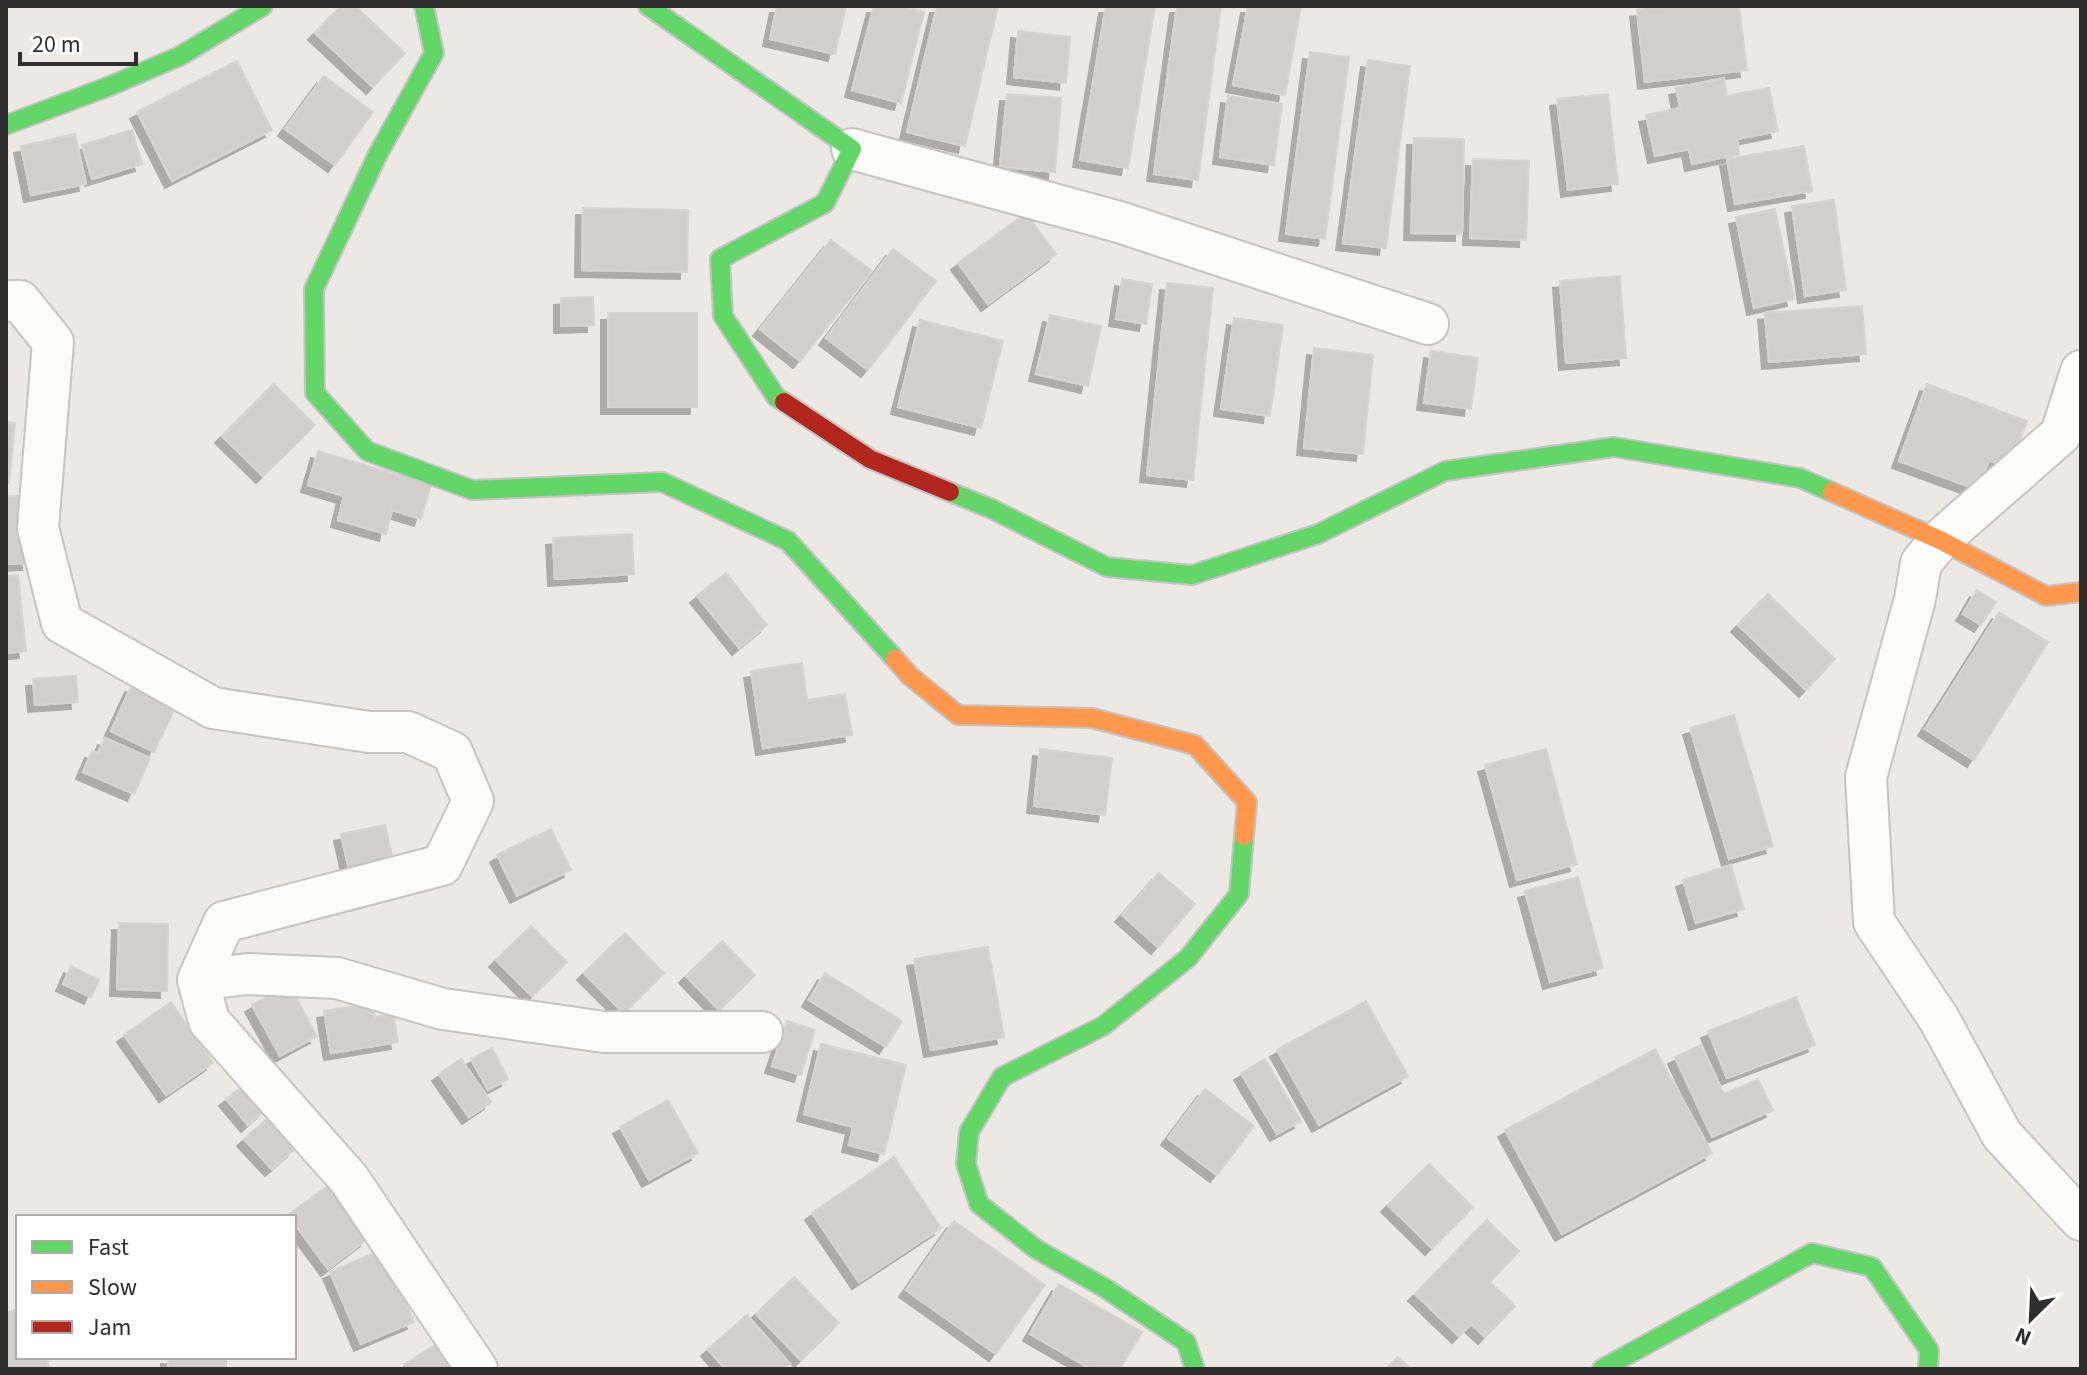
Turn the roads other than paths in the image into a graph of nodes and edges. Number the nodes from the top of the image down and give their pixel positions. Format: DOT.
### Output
graph roads {
  1 [pos="263,6"];
  2 [pos="424,6"];
  3 [pos="648,6"];
  4 [pos="6,125"];
  5 [pos="852,149"];
  6 [pos="6,301"];
  7 [pos="1428,324"];
  8 [pos="2081,371"];
  9 [pos="1940,540"];
  10 [pos="2081,592"];
  11 [pos="198,980"];
  12 [pos="762,1032"];
  13 [pos="2081,1220"];
  14 [pos="477,1369"];
  15 [pos="1195,1369"];
  16 [pos="1602,1369"];
  17 [pos="1928,1369"];
  1 -- 4 [label="main road"];
  2 -- 15 [label="main road"];
  3 -- 5 [label="main road"];
  5 -- 7 [label="street"];
  5 -- 9 [label="main road"];
  6 -- 11 [label="street"];
  8 -- 9 [label="street"];
  9 -- 10 [label="main road"];
  9 -- 13 [label="street"];
  11 -- 12 [label="street"];
  11 -- 14 [label="street"];
  16 -- 17 [label="main road"];
}
